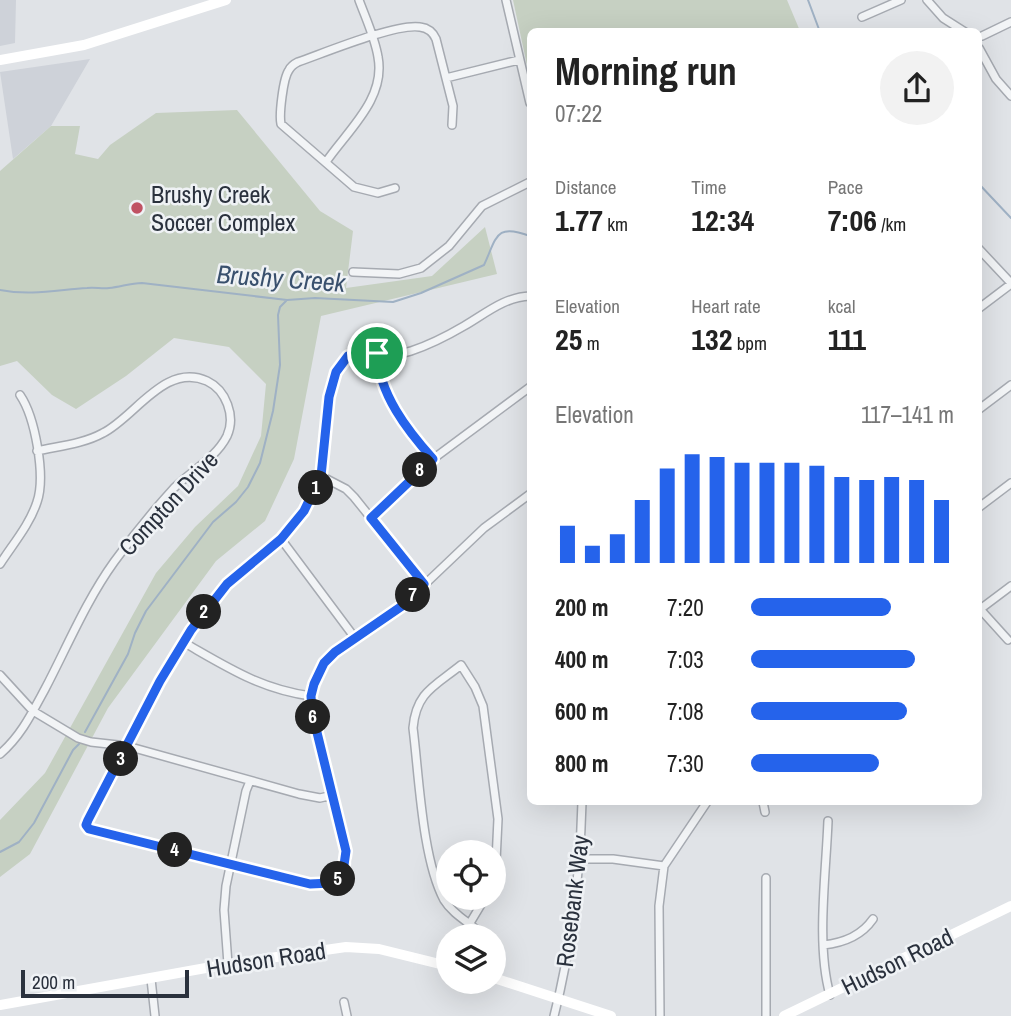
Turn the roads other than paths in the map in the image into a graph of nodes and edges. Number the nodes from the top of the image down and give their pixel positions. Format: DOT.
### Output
graph roads {
  1 [pos="226,0"];
  2 [pos="359,0"];
  3 [pos="506,0"];
  4 [pos="901,0"];
  5 [pos="927,0"];
  6 [pos="862,17"];
  7 [pos="1011,22"];
  8 [pos="959,28"];
  9 [pos="982,33"];
  10 [pos="372,37"];
  11 [pos="982,55"];
  12 [pos="0,60"];
  13 [pos="519,60"];
  14 [pos="446,78"];
  15 [pos="527,91"];
  16 [pos="1011,96"];
  17 [pos="452,125"];
  18 [pos="326,162"];
  19 [pos="527,184"];
  20 [pos="395,188"];
  21 [pos="982,252"];
  22 [pos="353,272"];
  23 [pos="1011,284"];
  24 [pos="527,296"];
  25 [pos="982,306"];
  26 [pos="377,353"];
  27 [pos="1011,385"];
  28 [pos="527,389"];
  29 [pos="20,395"];
  30 [pos="982,407"];
  31 [pos="37,450"];
  32 [pos="433,459"];
  33 [pos="321,476"];
  34 [pos="1010,486"];
  35 [pos="527,496"];
  36 [pos="982,505"];
  37 [pos="371,518"];
  38 [pos="281,539"];
  39 [pos="0,564"];
  40 [pos="424,584"];
  41 [pos="1011,586"];
  42 [pos="982,608"];
  43 [pos="982,613"];
  44 [pos="355,638"];
  45 [pos="1008,640"];
  46 [pos="183,642"];
  47 [pos="0,675"];
  48 [pos="311,696"];
  49 [pos="33,711"];
  50 [pos="127,746"];
  51 [pos="0,754"];
  52 [pos="250,781"];
  53 [pos="333,795"];
  54 [pos="582,805"];
  55 [pos="705,805"];
  56 [pos="764,805"];
  57 [pos="765,812"];
  58 [pos="828,821"];
  59 [pos="497,840"];
  60 [pos="580,859"];
  61 [pos="230,864"];
  62 [pos="664,866"];
  63 [pos="436,876"];
  64 [pos="766,878"];
  65 [pos="1011,906"];
  66 [pos="451,910"];
  67 [pos="478,910"];
  68 [pos="873,919"];
  69 [pos="470,922"];
  70 [pos="823,945"];
  71 [pos="436,963"];
  72 [pos="228,964"];
  73 [pos="151,979"];
  74 [pos="506,982"];
  75 [pos="830,995"];
  76 [pos="558,999"];
  77 [pos="344,1002"];
  78 [pos="0,1005"];
  79 [pos="155,1016"];
  80 [pos="346,1016"];
  81 [pos="554,1016"];
  82 [pos="611,1016"];
  83 [pos="660,1016"];
  84 [pos="766,1016"];
  85 [pos="784,1016"];
  1 -- 12 [label="street"];
  2 -- 10 [label="street"];
  3 -- 13 [label="street"];
  4 -- 6 [label="street"];
  5 -- 8 [label="street"];
  7 -- 9 [label="street"];
  10 -- 14 [label="street"];
  10 -- 18 [label="street"];
  10 -- 18 [label="street"];
  11 -- 16 [label="street"];
  13 -- 14 [label="street"];
  13 -- 15 [label="street"];
  14 -- 17 [label="street"];
  18 -- 20 [label="street"];
  19 -- 22 [label="street"];
  21 -- 23 [label="street"];
  23 -- 25 [label="street"];
  24 -- 26 [label="street"];
  26 -- 32 [label="street"];
  26 -- 33 [label="street"];
  27 -- 30 [label="street"];
  28 -- 32 [label="street"];
  29 -- 31 [label="street"];
  31 -- 39 [label="street"];
  31 -- 49 [label="street, Compton Drive"];
  32 -- 37 [label="street"];
  33 -- 37 [label="street"];
  33 -- 38 [label="street"];
  34 -- 36 [label="street"];
  35 -- 40 [label="street"];
  37 -- 40 [label="street"];
  38 -- 44 [label="street"];
  38 -- 46 [label="street"];
  40 -- 44 [label="street"];
  41 -- 42 [label="street"];
  43 -- 45 [label="street"];
  44 -- 48 [label="street"];
  46 -- 48 [label="street"];
  46 -- 50 [label="street"];
  47 -- 49 [label="street"];
  48 -- 53 [label="street"];
  49 -- 50 [label="street"];
  49 -- 51 [label="street, Compton Drive"];
  50 -- 52 [label="street"];
  50 -- 61 [label="street"];
  52 -- 53 [label="street"];
  52 -- 61 [label="street"];
  53 -- 61 [label="street"];
  54 -- 60 [label="street, Rosebank Way"];
  55 -- 62 [label="street"];
  56 -- 57 [label="street"];
  58 -- 70 [label="street"];
  59 -- 63 [label="street"];
  60 -- 62 [label="street"];
  60 -- 76 [label="street, Rosebank Way"];
  61 -- 72 [label="street"];
  62 -- 83 [label="street"];
  64 -- 84 [label="street"];
  65 -- 75 [label="street, Hudson Road"];
  66 -- 69 [label="street"];
  67 -- 69 [label="street"];
  68 -- 70 [label="street"];
  70 -- 75 [label="street"];
  71 -- 72 [label="street, Hudson Road"];
  72 -- 73 [label="street, Hudson Road"];
  73 -- 78 [label="street, Hudson Road"];
  73 -- 79 [label="street"];
  74 -- 76 [label="street"];
  75 -- 85 [label="street, Hudson Road"];
  76 -- 81 [label="street, Rosebank Way"];
  76 -- 82 [label="street"];
  77 -- 80 [label="street"];
}
